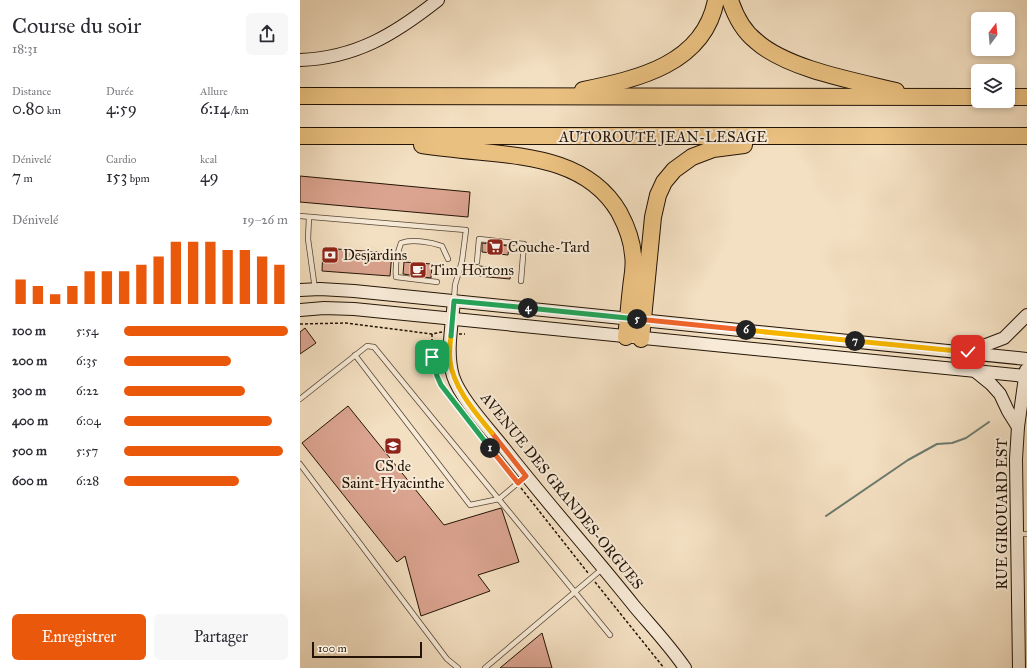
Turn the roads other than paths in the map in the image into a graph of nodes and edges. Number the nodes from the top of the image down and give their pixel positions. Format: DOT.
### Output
graph roads {
  1 [pos="438,0"];
  2 [pos="716,0"];
  3 [pos="730,0"];
  4 [pos="300,60"];
  5 [pos="300,96"];
  6 [pos="552,97"];
  7 [pos="923,97"];
  8 [pos="971,97"];
  9 [pos="1015,97"];
  10 [pos="1027,97"];
  11 [pos="300,136"];
  12 [pos="338,136"];
  13 [pos="1027,136"];
  14 [pos="799,137"];
  15 [pos="300,216"];
  16 [pos="309,217"];
  17 [pos="448,259"];
  18 [pos="477,262"];
  19 [pos="521,281"];
  20 [pos="437,282"];
  21 [pos="315,289"];
  22 [pos="300,290"];
  23 [pos="454,301"];
  24 [pos="300,310"];
  25 [pos="1027,315"];
  26 [pos="636,319"];
  27 [pos="452,320"];
  28 [pos="634,338"];
  29 [pos="968,352"];
  30 [pos="356,355"];
  31 [pos="1027,360"];
  32 [pos="975,371"];
  33 [pos="1025,376"];
  34 [pos="300,399"];
  35 [pos="1018,427"];
  36 [pos="300,464"];
  37 [pos="522,479"];
  38 [pos="499,499"];
  39 [pos="1022,534"];
  40 [pos="604,568"];
  41 [pos="576,593"];
  42 [pos="610,635"];
  43 [pos="458,668"];
  44 [pos="485,668"];
  45 [pos="685,668"];
  46 [pos="1019,668"];
  1 -- 4 [label="street"];
  2 -- 6 [label="highway"];
  3 -- 7 [label="highway"];
  5 -- 6 [label="highway"];
  6 -- 7 [label="highway"];
  7 -- 8 [label="highway"];
  9 -- 10 [label="highway"];
  11 -- 12 [label="highway, AUTOROUTE JEAN-LESAGE"];
  12 -- 14 [label="highway, AUTOROUTE JEAN-LESAGE"];
  12 -- 26 [label="highway"];
  13 -- 14 [label="highway, AUTOROUTE JEAN-LESAGE"];
  14 -- 26 [label="highway"];
  15 -- 16 [label="lane"];
  16 -- 21 [label="lane"];
  16 -- 23 [label="lane"];
  17 -- 20 [label="lane"];
  18 -- 19 [label="lane"];
  21 -- 22 [label="street"];
  21 -- 23 [label="street"];
  23 -- 26 [label="street"];
  23 -- 27 [label="street, AVENUE DES GRANDES-ORGUES"];
  24 -- 27 [label="street"];
  25 -- 29 [label="street"];
  26 -- 28 [label="highway"];
  26 -- 29 [label="street"];
  27 -- 28 [label="street"];
  27 -- 37 [label="street, AVENUE DES GRANDES-ORGUES"];
  28 -- 32 [label="street"];
  29 -- 31 [label="street"];
  30 -- 34 [label="lane"];
  30 -- 38 [label="lane"];
  30 -- 38 [label="lane"];
  31 -- 33 [label="street, RUE GIROUARD EST"];
  32 -- 33 [label="street"];
  32 -- 35 [label="street"];
  33 -- 35 [label="street, RUE GIROUARD EST"];
  35 -- 39 [label="street, RUE GIROUARD EST"];
  36 -- 43 [label="lane"];
  37 -- 38 [label="lane"];
  37 -- 40 [label="street, AVENUE DES GRANDES-ORGUES"];
  38 -- 41 [label="lane"];
  39 -- 46 [label="street, RUE GIROUARD EST"];
  40 -- 41 [label="lane"];
  40 -- 45 [label="street, AVENUE DES GRANDES-ORGUES"];
  41 -- 42 [label="lane"];
  41 -- 44 [label="lane"];
}
